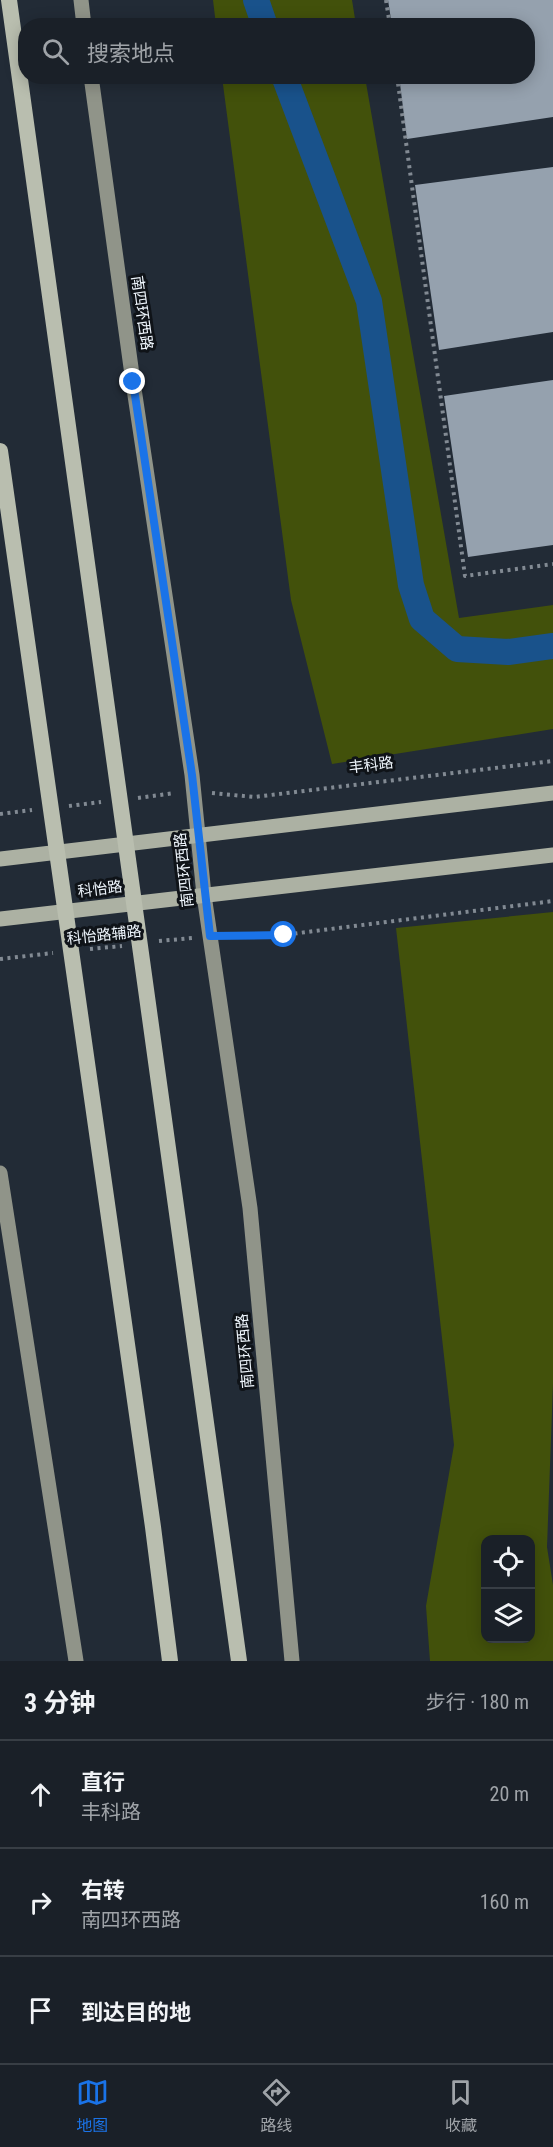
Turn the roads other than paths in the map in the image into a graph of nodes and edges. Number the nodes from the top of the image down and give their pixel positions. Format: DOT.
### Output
graph roads {
  1 [pos="9,0"];
  2 [pos="81,0"];
  3 [pos="83,18"];
  4 [pos="18,69"];
  5 [pos="20,84"];
  6 [pos="92,84"];
  7 [pos="0,451"];
  8 [pos="553,793"];
  9 [pos="198,836"];
  10 [pos="553,855"];
  11 [pos="0,859"];
  12 [pos="204,895"];
  13 [pos="0,919"];
  14 [pos="0,1173"];
  15 [pos="76,1661"];
  16 [pos="170,1661"];
  17 [pos="239,1661"];
  18 [pos="292,1661"];
  1 -- 4 [label="highway"];
  2 -- 3 [label="main road"];
  5 -- 17 [label="highway"];
  6 -- 9 [label="main road, 南四环西路"];
  7 -- 16 [label="highway"];
  8 -- 9 [label="main road"];
  9 -- 11 [label="main road"];
  9 -- 12 [label="main road, 南四环西路"];
  10 -- 12 [label="main road"];
  12 -- 13 [label="main road, 科怡路"];
  12 -- 18 [label="main road, 南四环西路"];
  14 -- 15 [label="main road"];
}
